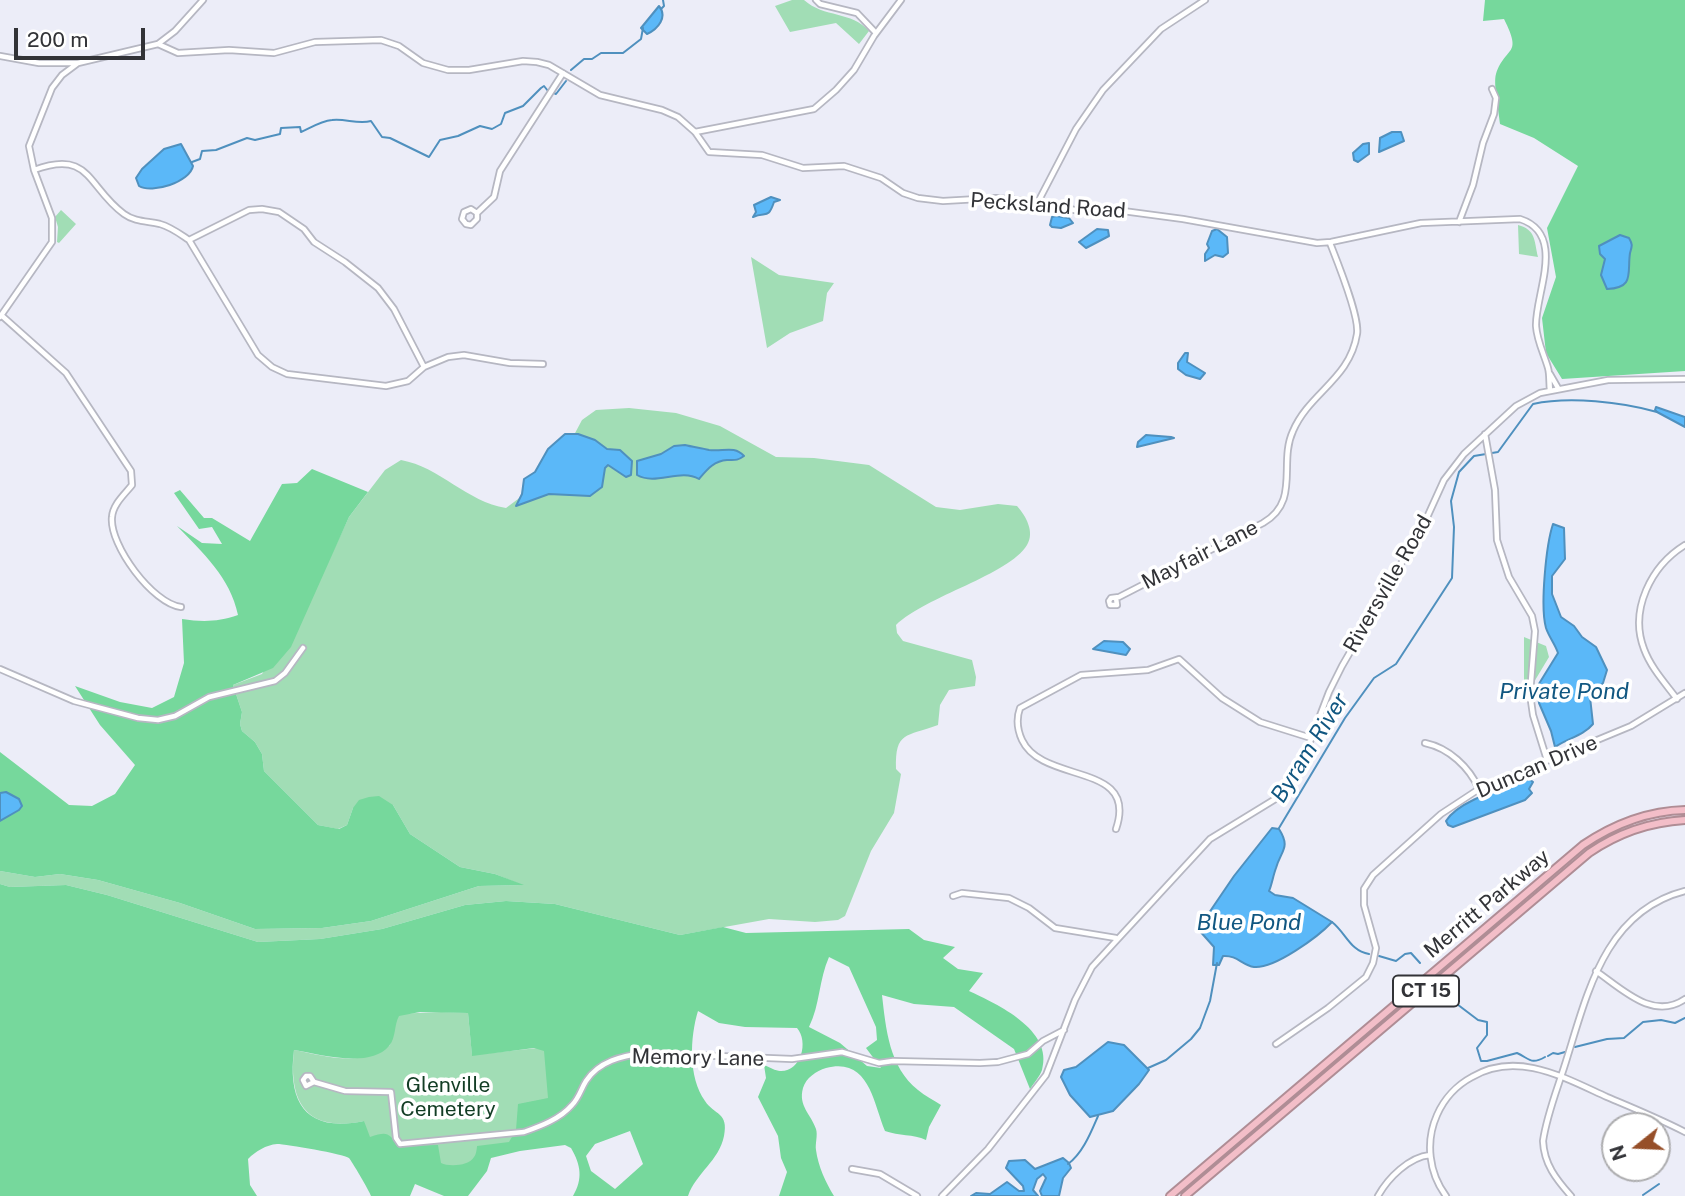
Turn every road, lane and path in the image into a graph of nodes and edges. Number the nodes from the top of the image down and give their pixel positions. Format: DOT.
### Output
graph roads {
  1 [pos="203,0"];
  2 [pos="816,0"];
  3 [pos="901,0"];
  4 [pos="1205,0"];
  5 [pos="877,33"];
  6 [pos="158,44"];
  7 [pos="0,56"];
  8 [pos="55,63"];
  9 [pos="78,63"];
  10 [pos="563,73"];
  11 [pos="62,75"];
  12 [pos="1493,89"];
  13 [pos="695,132"];
  14 [pos="34,170"];
  15 [pos="1038,202"];
  16 [pos="477,213"];
  17 [pos="1459,222"];
  18 [pos="189,240"];
  19 [pos="1329,242"];
  20 [pos="1,316"];
  21 [pos="543,364"];
  22 [pos="424,367"];
  23 [pos="1549,374"];
  24 [pos="1685,379"];
  25 [pos="1558,388"];
  26 [pos="1550,390"];
  27 [pos="1485,434"];
  28 [pos="1685,545"];
  29 [pos="1116,598"];
  30 [pos="181,607"];
  31 [pos="303,648"];
  32 [pos="0,669"];
  33 [pos="1685,693"];
  34 [pos="1677,699"];
  35 [pos="1311,738"];
  36 [pos="1425,743"];
  37 [pos="1547,760"];
  38 [pos="1479,789"];
  39 [pos="1685,810"];
  40 [pos="1685,820"];
  41 [pos="1115,830"];
  42 [pos="1685,891"];
  43 [pos="953,896"];
  44 [pos="1116,938"];
  45 [pos="1596,971"];
  46 [pos="1685,999"];
  47 [pos="1065,1030"];
  48 [pos="1276,1044"];
  49 [pos="1561,1077"];
  50 [pos="314,1082"];
  51 [pos="1685,1132"];
  52 [pos="1430,1155"];
  53 [pos="852,1169"];
  54 [pos="917,1196"];
  55 [pos="942,1196"];
  56 [pos="1170,1196"];
  57 [pos="1185,1196"];
  58 [pos="1378,1196"];
  59 [pos="1446,1196"];
  60 [pos="1571,1196"];
  1 -- 6 [label="street"];
  2 -- 5 [label="street"];
  3 -- 5 [label="street"];
  4 -- 15 [label="street"];
  5 -- 13 [label="street"];
  6 -- 9 [label="street"];
  6 -- 10 [label="street, Pecksland Road"];
  7 -- 8 [label="street"];
  8 -- 9 [label="street"];
  8 -- 11 [label="street"];
  9 -- 11 [label="street"];
  10 -- 13 [label="street, Pecksland Road"];
  10 -- 16 [label="street"];
  11 -- 14 [label="street"];
  12 -- 17 [label="street"];
  13 -- 15 [label="street, Pecksland Road"];
  14 -- 18 [label="street"];
  14 -- 20 [label="street"];
  15 -- 19 [label="street, Pecksland Road"];
  17 -- 19 [label="street, Pecksland Road"];
  17 -- 23 [label="street, Pecksland Road"];
  18 -- 22 [label="street"];
  18 -- 22 [label="street"];
  19 -- 29 [label="street, Mayfair Lane"];
  20 -- 30 [label="street"];
  21 -- 22 [label="street"];
  23 -- 25 [label="street, Pecksland Road"];
  23 -- 26 [label="street, Pecksland Road"];
  24 -- 25 [label="street, Riversville Road"];
  25 -- 26 [label="street, Riversville Road"];
  26 -- 27 [label="street, Riversville Road"];
  27 -- 35 [label="street, Riversville Road"];
  27 -- 37 [label="street"];
  28 -- 34 [label="street"];
  31 -- 32 [label="street"];
  33 -- 34 [label="street, Duncan Drive"];
  34 -- 37 [label="street, Duncan Drive"];
  35 -- 41 [label="street"];
  35 -- 44 [label="street, Riversville Road"];
  36 -- 38 [label="street"];
  37 -- 38 [label="street, Duncan Drive"];
  38 -- 48 [label="street, Duncan Drive"];
  39 -- 56 [label="highway, Merritt Parkway / CT 15"];
  40 -- 57 [label="highway, Merritt Parkway / CT 15"];
  42 -- 45 [label="street"];
  43 -- 44 [label="street"];
  44 -- 47 [label="street, Riversville Road"];
  45 -- 46 [label="street"];
  45 -- 49 [label="street"];
  47 -- 50 [label="street, Memory Lane"];
  47 -- 55 [label="street, Riversville Road"];
  49 -- 51 [label="street"];
  49 -- 52 [label="street"];
  49 -- 60 [label="street"];
  52 -- 58 [label="street"];
  52 -- 59 [label="street"];
  53 -- 54 [label="street"];
}
